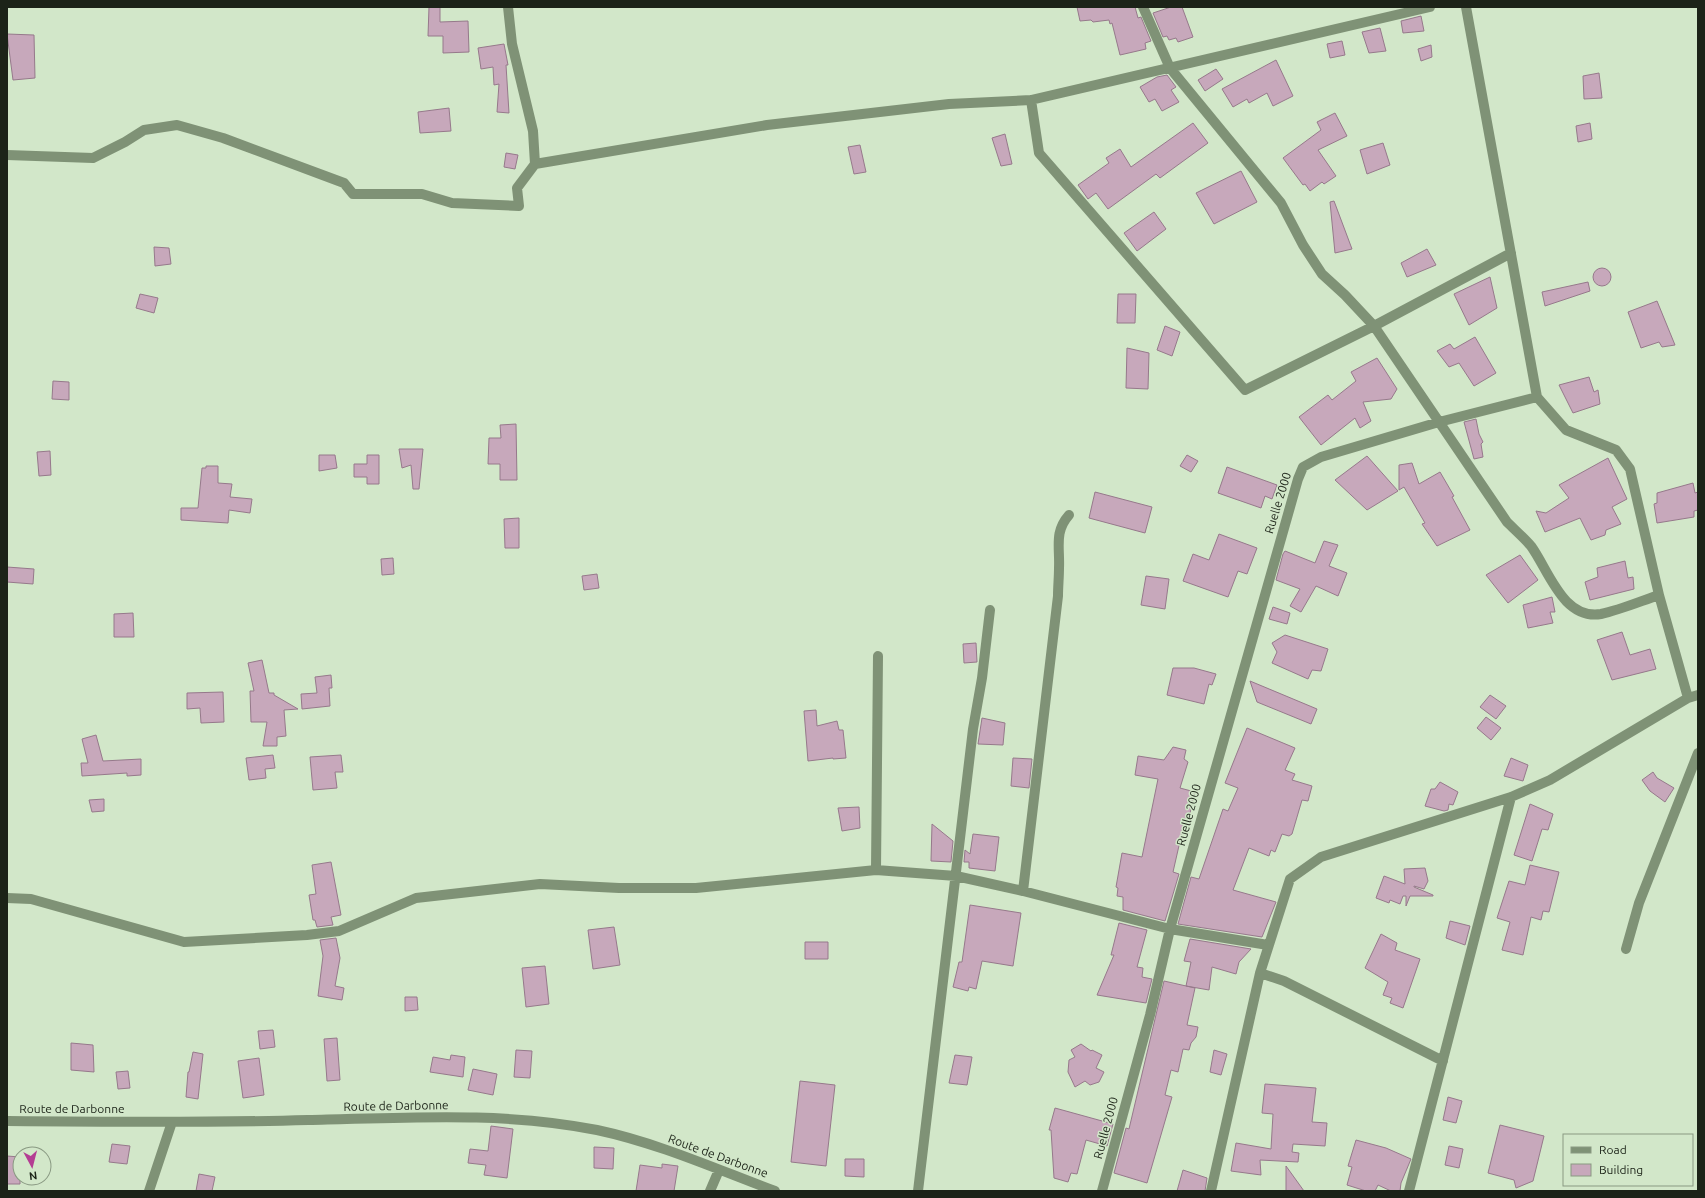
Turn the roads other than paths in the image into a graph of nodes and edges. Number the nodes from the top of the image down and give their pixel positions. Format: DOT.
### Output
graph roads {
  1 [pos="508,7"];
  2 [pos="1143,7"];
  3 [pos="1430,7"];
  4 [pos="1466,7"];
  5 [pos="1170,68"];
  6 [pos="1031,100"];
  7 [pos="7,155"];
  8 [pos="535,164"];
  9 [pos="1511,253"];
  10 [pos="1374,326"];
  11 [pos="1537,397"];
  12 [pos="1439,422"];
  13 [pos="1069,515"];
  14 [pos="1659,595"];
  15 [pos="990,610"];
  16 [pos="878,656"];
  17 [pos="1698,695"];
  18 [pos="1688,698"];
  19 [pos="1698,753"];
  20 [pos="1511,797"];
  21 [pos="876,870"];
  22 [pos="956,876"];
  23 [pos="1023,891"];
  24 [pos="7,898"];
  25 [pos="1170,929"];
  26 [pos="1268,945"];
  27 [pos="1626,948"];
  28 [pos="1260,973"];
  29 [pos="1443,1061"];
  30 [pos="7,1121"];
  31 [pos="172,1122"];
  32 [pos="719,1170"];
  33 [pos="149,1191"];
  34 [pos="710,1191"];
  35 [pos="775,1191"];
  36 [pos="918,1191"];
  37 [pos="1102,1191"];
  38 [pos="1211,1191"];
  39 [pos="1409,1191"];
  1 -- 8 [label="street"];
  2 -- 5 [label="street"];
  3 -- 5 [label="street"];
  4 -- 9 [label="street"];
  5 -- 6 [label="street"];
  5 -- 10 [label="street"];
  6 -- 8 [label="street"];
  6 -- 10 [label="street"];
  7 -- 8 [label="street"];
  9 -- 10 [label="street"];
  9 -- 11 [label="street"];
  10 -- 12 [label="street"];
  11 -- 12 [label="street, Ruelle 2000"];
  11 -- 14 [label="street"];
  12 -- 14 [label="street"];
  12 -- 25 [label="street, Ruelle 2000"];
  13 -- 23 [label="street"];
  14 -- 18 [label="street"];
  15 -- 22 [label="street"];
  16 -- 21 [label="street"];
  17 -- 18 [label="street"];
  18 -- 20 [label="street"];
  19 -- 27 [label="street"];
  20 -- 26 [label="street"];
  20 -- 29 [label="street"];
  21 -- 22 [label="street"];
  21 -- 24 [label="street"];
  22 -- 23 [label="street"];
  22 -- 36 [label="street"];
  23 -- 25 [label="street"];
  25 -- 26 [label="street"];
  25 -- 37 [label="street, Ruelle 2000"];
  26 -- 28 [label="street"];
  28 -- 29 [label="street"];
  28 -- 38 [label="street"];
  29 -- 39 [label="street"];
  30 -- 31 [label="street, Route de Darbonne"];
  31 -- 32 [label="street, Route de Darbonne"];
  31 -- 33 [label="street"];
  32 -- 34 [label="street"];
  32 -- 35 [label="street, Route de Darbonne"];
}
